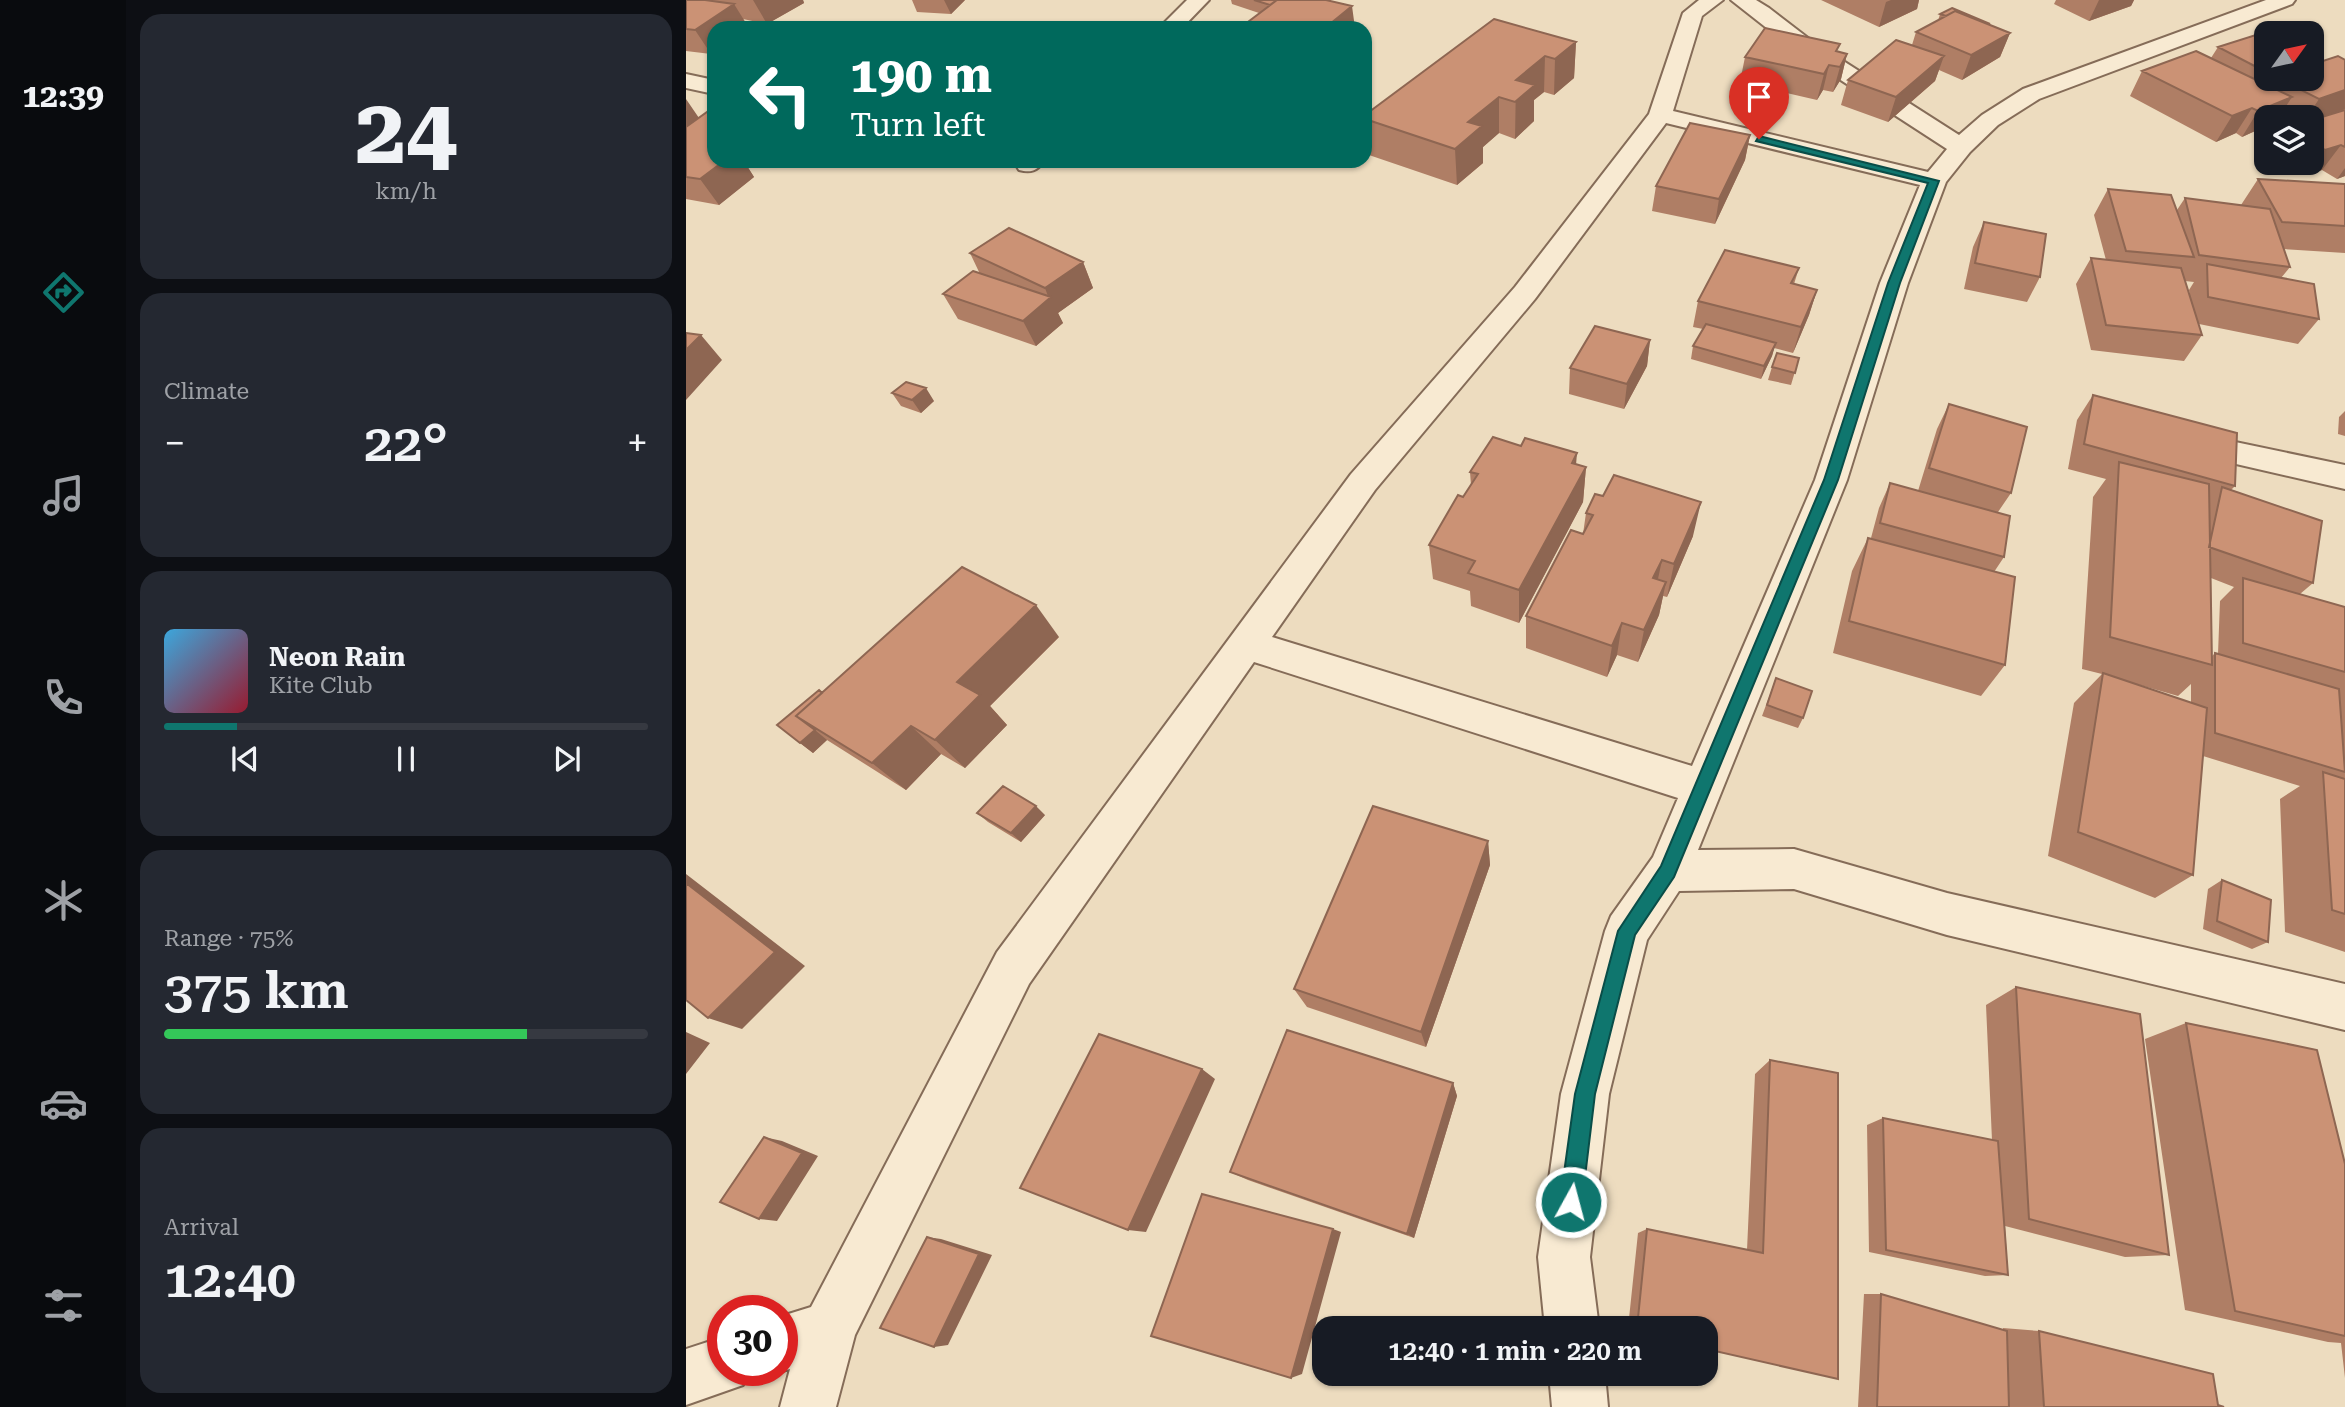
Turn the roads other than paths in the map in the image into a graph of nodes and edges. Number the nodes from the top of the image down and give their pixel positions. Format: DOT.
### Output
graph roads {
  1 [pos="1199,0"];
  2 [pos="1713,0"];
  3 [pos="1741,0"];
  4 [pos="2285,0"];
  5 [pos="1177,21"];
  6 [pos="686,81"];
  7 [pos="707,86"];
  8 [pos="1660,115"];
  9 [pos="1961,147"];
  10 [pos="1934,181"];
  11 [pos="2221,450"];
  12 [pos="2345,477"];
  13 [pos="1245,644"];
  14 [pos="1702,787"];
  15 [pos="1668,871"];
  16 [pos="2345,1007"];
  17 [pos="1571,1316"];
  18 [pos="806,1336"];
  19 [pos="707,1370"];
  20 [pos="686,1377"];
  21 [pos="1578,1386"];
  22 [pos="808,1407"];
  23 [pos="1580,1407"];
  1 -- 5 [label="street"];
  2 -- 8 [label="street"];
  3 -- 9 [label="street"];
  4 -- 9 [label="street"];
  6 -- 7 [label="street"];
  8 -- 10 [label="street"];
  8 -- 13 [label="street"];
  9 -- 10 [label="street"];
  10 -- 14 [label="street"];
  11 -- 12 [label="street"];
  13 -- 14 [label="street"];
  13 -- 18 [label="street"];
  14 -- 15 [label="street"];
  15 -- 16 [label="street"];
  15 -- 17 [label="street"];
  18 -- 22 [label="street"];
  19 -- 20 [label="street"];
  21 -- 23 [label="street"];
}
